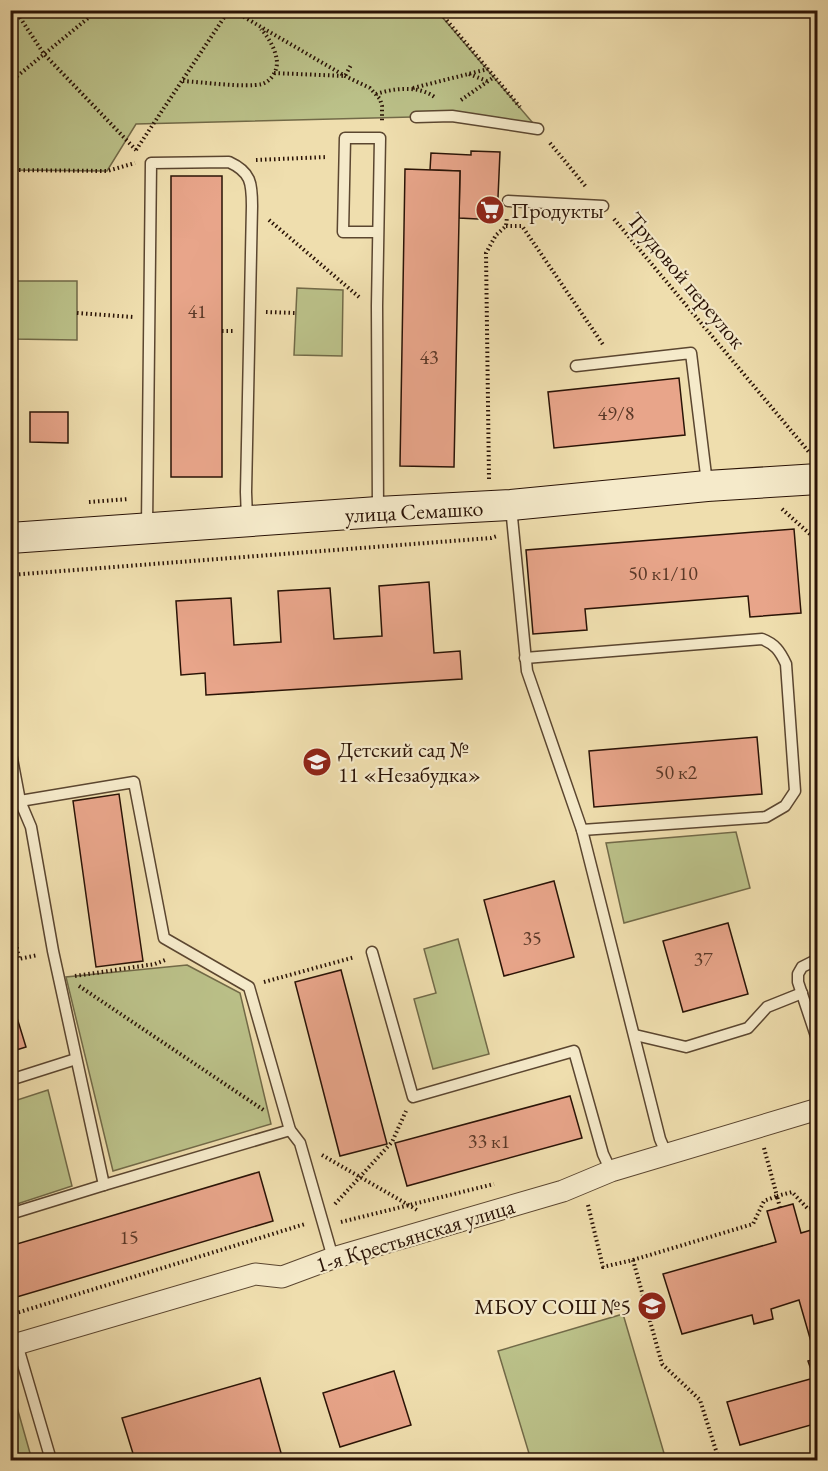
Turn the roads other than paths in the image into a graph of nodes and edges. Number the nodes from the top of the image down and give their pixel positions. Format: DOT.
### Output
graph roads {
  1 [pos="416,117"];
  2 [pos="538,129"];
  3 [pos="508,201"];
  4 [pos="603,206"];
  5 [pos="378,232"];
  6 [pos="576,366"];
  7 [pos="815,468"];
  8 [pos="707,486"];
  9 [pos="378,512"];
  10 [pos="512,518"];
  11 [pos="248,522"];
  12 [pos="147,529"];
  13 [pos="10,538"];
  14 [pos="525,658"];
  15 [pos="10,748"];
  16 [pos="20,801"];
  17 [pos="582,830"];
  18 [pos="372,952"];
  19 [pos="818,959"];
  20 [pos="802,993"];
  21 [pos="635,1035"];
  22 [pos="818,1042"];
  23 [pos="76,1059"];
  24 [pos="10,1080"];
  25 [pos="818,1109"];
  26 [pos="290,1130"];
  27 [pos="667,1155"];
  28 [pos="611,1171"];
  29 [pos="104,1185"];
  30 [pos="10,1214"];
  31 [pos="333,1258"];
  32 [pos="14,1345"];
  33 [pos="51,1461"];
  1 -- 2 [label="lane"];
  3 -- 4 [label="lane"];
  5 -- 5 [label="lane"];
  5 -- 9 [label="lane"];
  6 -- 8 [label="lane"];
  7 -- 8 [label="main road, улица Семашко"];
  8 -- 10 [label="main road, улица Семашко"];
  9 -- 10 [label="main road, улица Семашко"];
  9 -- 11 [label="main road, улица Семашко"];
  10 -- 14 [label="lane"];
  11 -- 12 [label="main road, улица Семашко"];
  11 -- 12 [label="lane"];
  12 -- 13 [label="main road, улица Семашко"];
  14 -- 17 [label="lane"];
  14 -- 17 [label="lane"];
  15 -- 16 [label="lane"];
  16 -- 23 [label="lane"];
  16 -- 26 [label="lane"];
  17 -- 21 [label="lane"];
  18 -- 28 [label="lane"];
  19 -- 20 [label="lane"];
  20 -- 21 [label="lane"];
  20 -- 22 [label="lane"];
  21 -- 27 [label="lane"];
  23 -- 24 [label="lane"];
  23 -- 29 [label="lane"];
  25 -- 27 [label="street, 1-я Крестьянская улица"];
  26 -- 29 [label="lane"];
  26 -- 31 [label="lane"];
  27 -- 28 [label="street, 1-я Крестьянская улица"];
  28 -- 31 [label="street, 1-я Крестьянская улица"];
  29 -- 30 [label="lane"];
  31 -- 32 [label="street, 1-я Крестьянская улица"];
  32 -- 33 [label="lane"];
}
